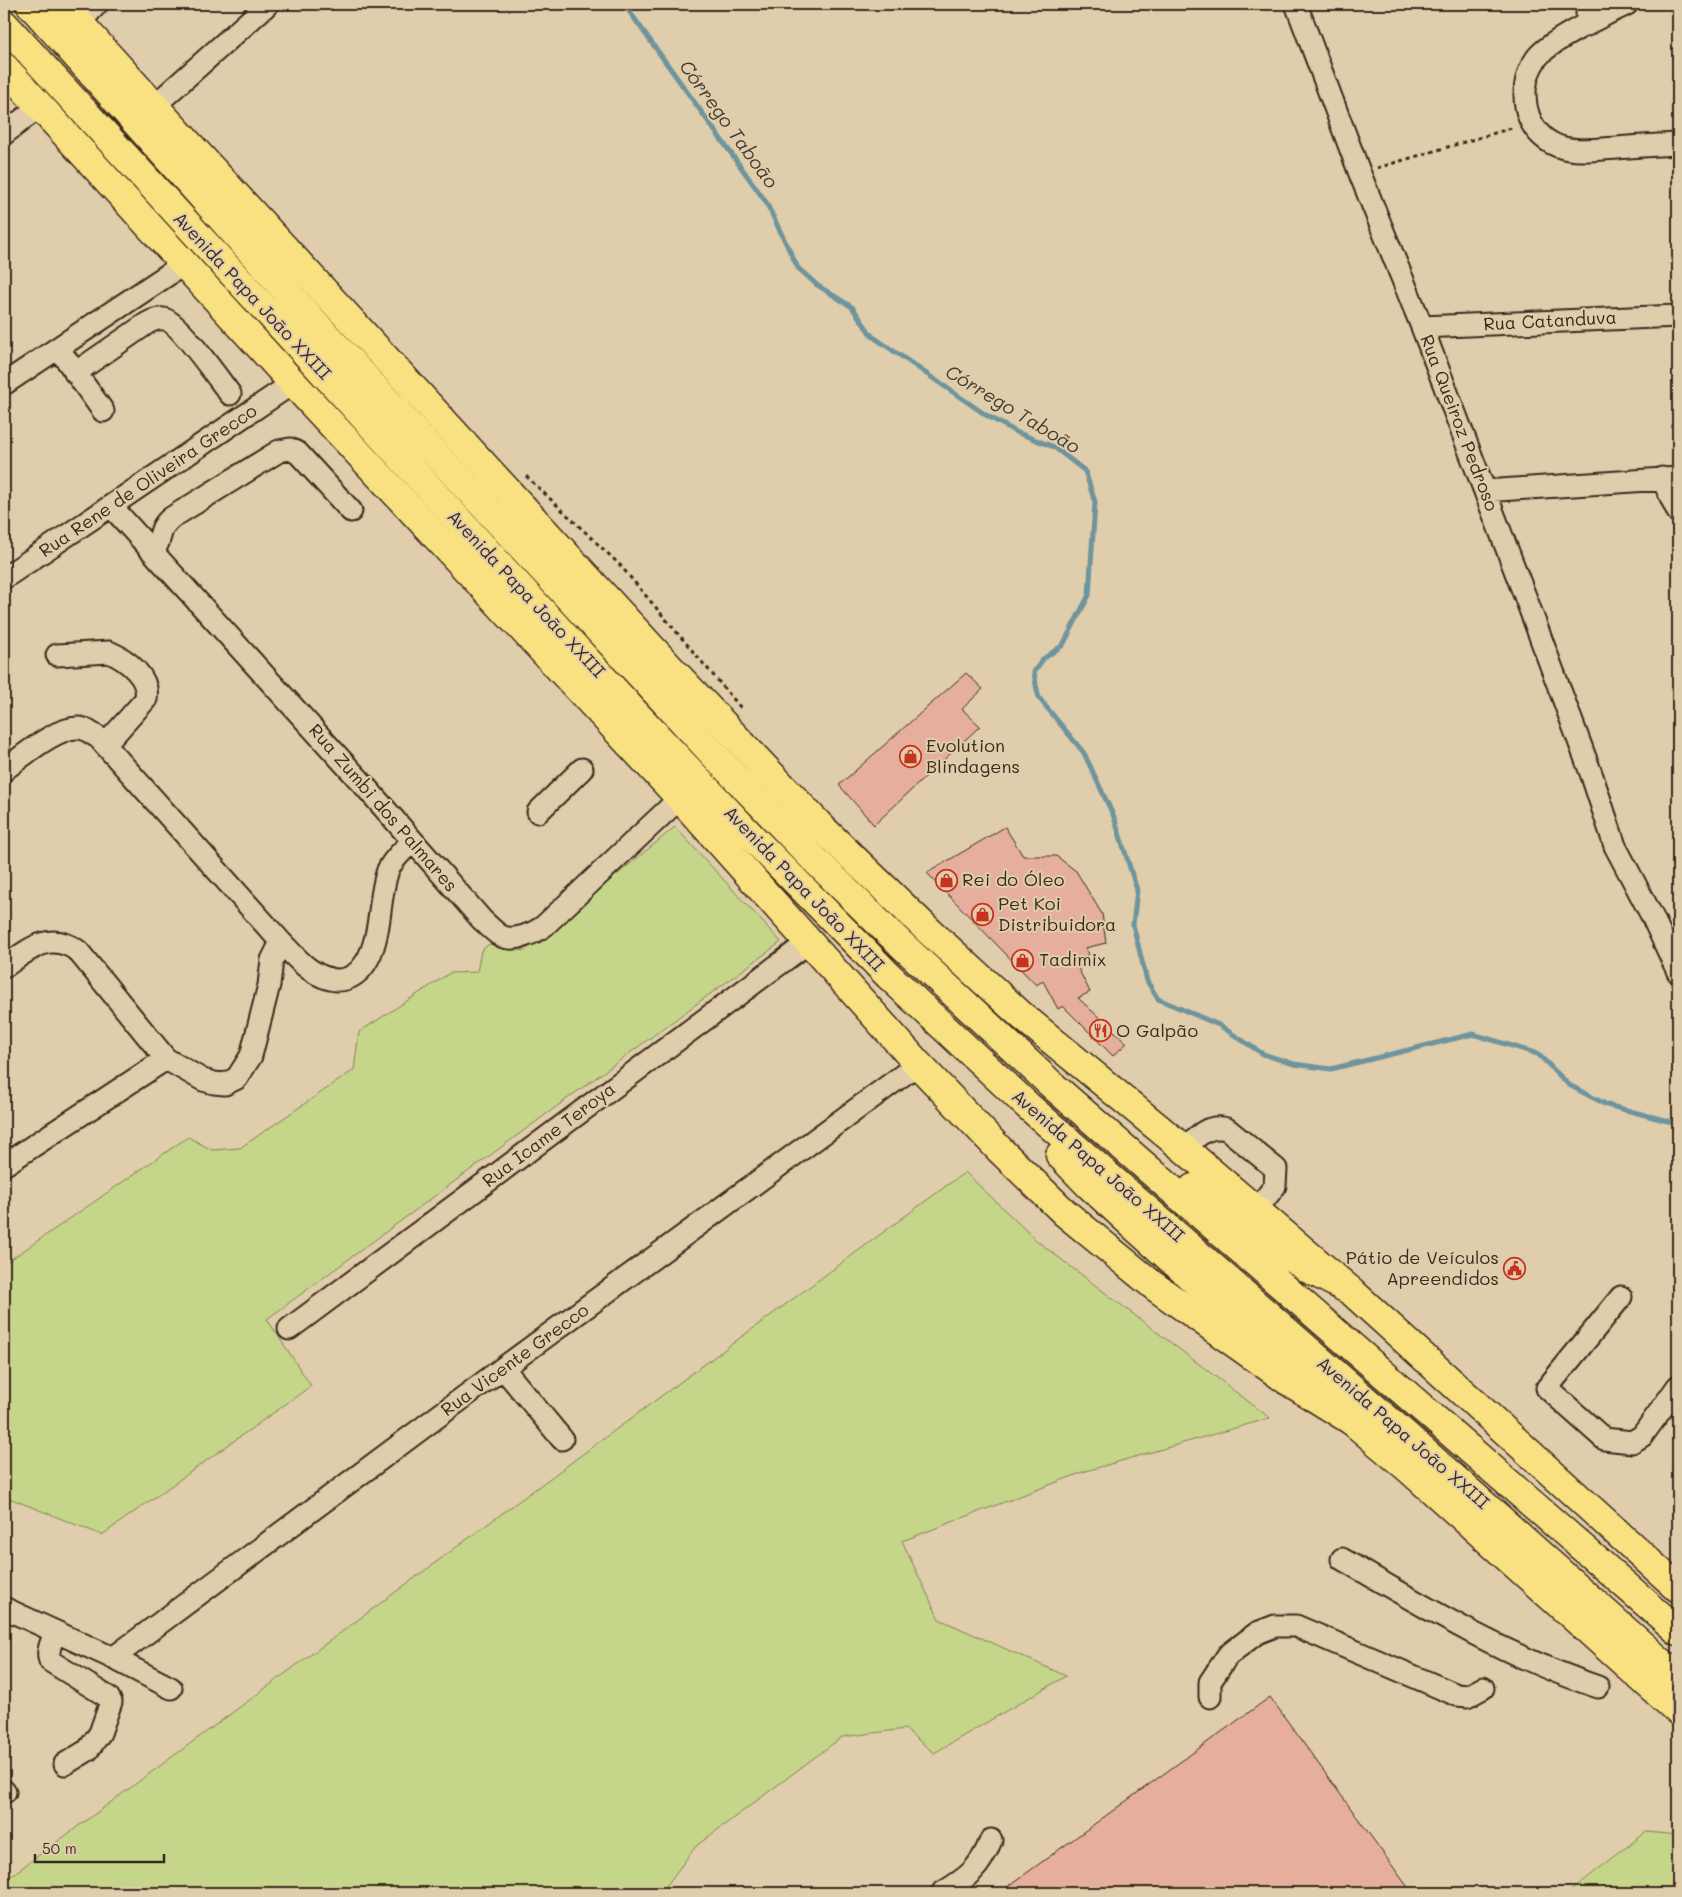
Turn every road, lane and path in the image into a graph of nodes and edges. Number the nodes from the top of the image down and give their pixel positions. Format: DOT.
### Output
graph roads {
  1 [pos="30,4"];
  2 [pos="268,4"];
  3 [pos="1587,4"];
  4 [pos="1627,4"];
  5 [pos="1299,5"];
  6 [pos="80,10"];
  7 [pos="4,24"];
  8 [pos="1587,25"];
  9 [pos="4,67"];
  10 [pos="40,106"];
  11 [pos="154,106"];
  12 [pos="1531,122"];
  13 [pos="4,134"];
  14 [pos="1678,144"];
  15 [pos="1360,174"];
  16 [pos="184,264"];
  17 [pos="1678,316"];
  18 [pos="1422,327"];
  19 [pos="58,348"];
  20 [pos="76,373"];
  21 [pos="293,383"];
  22 [pos="4,384"];
  23 [pos="230,394"];
  24 [pos="103,411"];
  25 [pos="524,473"];
  26 [pos="1670,478"];
  27 [pos="1485,491"];
  28 [pos="112,506"];
  29 [pos="351,511"];
  30 [pos="1678,512"];
  31 [pos="153,551"];
  32 [pos="4,578"];
  33 [pos="57,655"];
  34 [pos="742,709"];
  35 [pos="105,745"];
  36 [pos="582,769"];
  37 [pos="4,770"];
  38 [pos="680,798"];
  39 [pos="538,812"];
  40 [pos="413,841"];
  41 [pos="282,942"];
  42 [pos="809,942"];
  43 [pos="300,960"];
  44 [pos="4,967"];
  45 [pos="1678,972"];
  46 [pos="269,985"];
  47 [pos="166,1059"];
  48 [pos="918,1064"];
  49 [pos="1052,1086"];
  50 [pos="1028,1106"];
  51 [pos="1184,1149"];
  52 [pos="4,1165"];
  53 [pos="1256,1210"];
  54 [pos="1351,1291"];
  55 [pos="1621,1298"];
  56 [pos="289,1329"];
  57 [pos="503,1368"];
  58 [pos="1678,1386"];
  59 [pos="1352,1421"];
  60 [pos="562,1439"];
  61 [pos="1342,1559"];
  62 [pos="1678,1588"];
  63 [pos="4,1608"];
  64 [pos="1678,1630"];
  65 [pos="55,1632"];
  66 [pos="113,1658"];
  67 [pos="1678,1677"];
  68 [pos="1598,1686"];
  69 [pos="171,1688"];
  70 [pos="1483,1688"];
  71 [pos="1210,1697"];
  72 [pos="1678,1711"];
  73 [pos="65,1764"];
  74 [pos="991,1840"];
  75 [pos="942,1893"];
  1 -- 49 [label="main road, Avenida Papa João XXIII"];
  2 -- 11 [label="street"];
  3 -- 8 [label="street"];
  4 -- 8 [label="street"];
  5 -- 15 [label="street, Rua Queiroz Pedroso"];
  6 -- 11 [label="main road"];
  7 -- 50 [label="main road, Avenida Papa João XXIII"];
  8 -- 12 [label="street"];
  9 -- 10 [label="main road, Avenida Papa João XXIII"];
  10 -- 13 [label="street"];
  10 -- 16 [label="main road, Avenida Papa João XXIII"];
  11 -- 51 [label="main road"];
  12 -- 14 [label="street"];
  12 -- 15 [label="path"];
  15 -- 18 [label="street, Rua Queiroz Pedroso"];
  16 -- 19 [label="street"];
  16 -- 21 [label="main road, Avenida Papa João XXIII"];
  17 -- 18 [label="street, Rua Catanduva"];
  18 -- 27 [label="street, Rua Queiroz Pedroso"];
  19 -- 20 [label="street"];
  19 -- 22 [label="street"];
  20 -- 23 [label="street"];
  20 -- 24 [label="street"];
  21 -- 28 [label="street, Rua Rene de Oliveira Grecco"];
  21 -- 38 [label="main road, Avenida Papa João XXIII"];
  25 -- 34 [label="path"];
  26 -- 27 [label="street"];
  26 -- 30 [label="street"];
  27 -- 45 [label="street, Rua Queiroz Pedroso"];
  28 -- 31 [label="street, Rua Zumbi dos Palmares"];
  28 -- 32 [label="street, Rua Rene de Oliveira Grecco"];
  29 -- 31 [label="street"];
  31 -- 40 [label="street, Rua Zumbi dos Palmares"];
  33 -- 35 [label="street"];
  35 -- 37 [label="street"];
  35 -- 41 [label="street"];
  36 -- 39 [label="street"];
  38 -- 40 [label="street, Rua Zumbi dos Palmares"];
  38 -- 42 [label="main road, Avenida Papa João XXIII"];
  40 -- 43 [label="street"];
  41 -- 43 [label="street"];
  41 -- 46 [label="street"];
  42 -- 48 [label="main road, Avenida Papa João XXIII"];
  42 -- 56 [label="street, Rua Icame Teroya"];
  43 -- 46 [label="street"];
  44 -- 47 [label="street"];
  46 -- 47 [label="street"];
  47 -- 52 [label="street"];
  48 -- 57 [label="street, Rua Vicente Grecco"];
  48 -- 59 [label="main road, Avenida Papa João XXIII"];
  49 -- 54 [label="main road"];
  49 -- 64 [label="main road, Avenida Papa João XXIII"];
  50 -- 59 [label="main road"];
  50 -- 67 [label="main road, Avenida Papa João XXIII"];
  51 -- 53 [label="main road"];
  51 -- 53 [label="street"];
  53 -- 54 [label="main road"];
  54 -- 62 [label="main road"];
  55 -- 58 [label="street"];
  57 -- 60 [label="street"];
  57 -- 66 [label="street, Rua Vicente Grecco"];
  59 -- 72 [label="main road, Avenida Papa João XXIII"];
  61 -- 68 [label="street"];
  63 -- 65 [label="street"];
  65 -- 66 [label="street"];
  65 -- 73 [label="street"];
  66 -- 69 [label="street"];
  70 -- 71 [label="street"];
  74 -- 75 [label="street"];
}
